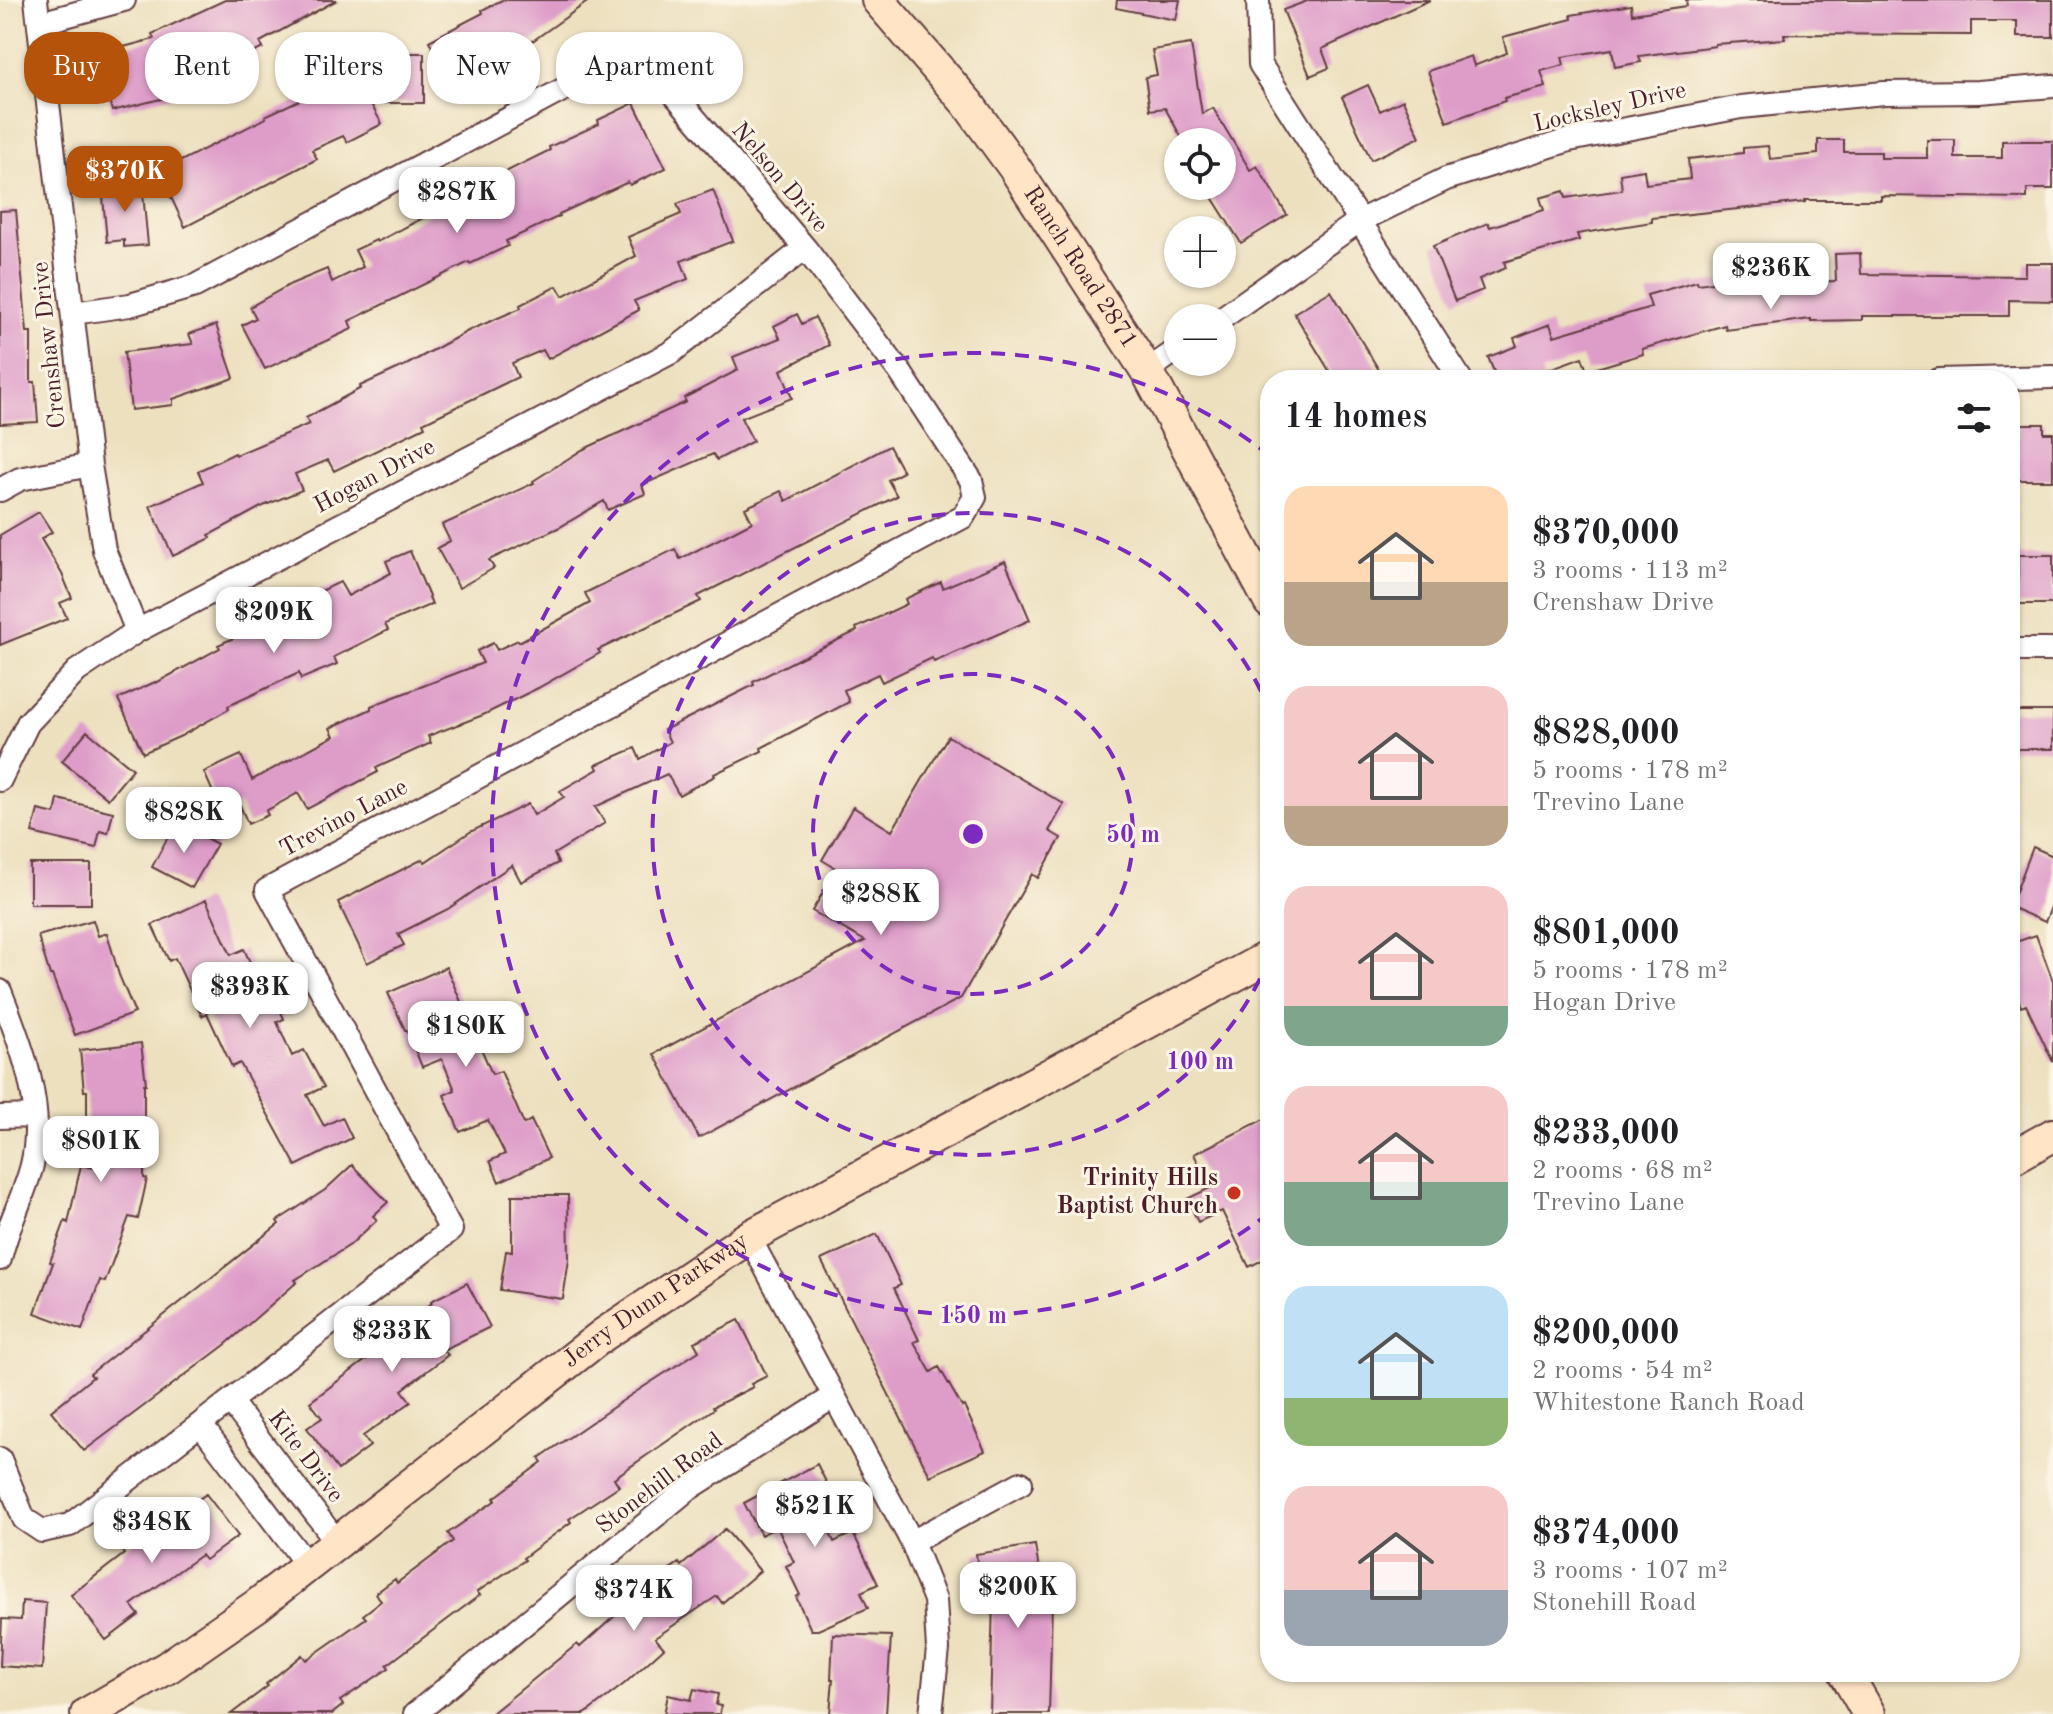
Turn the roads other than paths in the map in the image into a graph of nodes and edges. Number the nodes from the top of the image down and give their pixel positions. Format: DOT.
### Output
graph roads {
  1 [pos="36,0"];
  2 [pos="124,0"];
  3 [pos="878,0"];
  4 [pos="1258,0"];
  5 [pos="40,23"];
  6 [pos="2053,86"];
  7 [pos="1359,221"];
  8 [pos="805,248"];
  9 [pos="1236,308"];
  10 [pos="73,313"];
  11 [pos="1164,359"];
  12 [pos="1455,370"];
  13 [pos="1147,371"];
  14 [pos="2053,377"];
  15 [pos="2020,378"];
  16 [pos="90,465"];
  17 [pos="0,490"];
  18 [pos="975,497"];
  19 [pos="1260,583"];
  20 [pos="137,631"];
  21 [pos="2020,650"];
  22 [pos="2053,650"];
  23 [pos="0,780"];
  24 [pos="1260,961"];
  25 [pos="0,991"];
  26 [pos="35,1116"];
  27 [pos="0,1117"];
  28 [pos="2053,1135"];
  29 [pos="2020,1153"];
  30 [pos="749,1237"];
  31 [pos="0,1259"];
  32 [pos="833,1397"];
  33 [pos="231,1402"];
  34 [pos="201,1425"];
  35 [pos="0,1459"];
  36 [pos="1021,1483"];
  37 [pos="337,1542"];
  38 [pos="912,1542"];
  39 [pos="307,1565"];
  40 [pos="1851,1682"];
  41 [pos="87,1714"];
  42 [pos="415,1714"];
  43 [pos="931,1714"];
  44 [pos="1869,1714"];
  1 -- 5 [label="street, Crenshaw Drive"];
  2 -- 5 [label="street"];
  3 -- 13 [label="street, Ranch Road 2871"];
  4 -- 7 [label="street"];
  5 -- 10 [label="street, Crenshaw Drive"];
  6 -- 7 [label="street, Locksley Drive"];
  7 -- 9 [label="street, Locksley Drive"];
  7 -- 12 [label="street"];
  8 -- 10 [label="street, Nelson Drive"];
  8 -- 18 [label="street, Nelson Drive"];
  8 -- 20 [label="street, Hogan Drive"];
  10 -- 16 [label="street, Crenshaw Drive"];
  11 -- 13 [label="street"];
  13 -- 19 [label="street, Ranch Road 2871"];
  14 -- 15 [label="street"];
  16 -- 17 [label="street"];
  16 -- 20 [label="street, Crenshaw Drive"];
  18 -- 33 [label="street, Trevino Lane"];
  20 -- 23 [label="street, Hogan Drive"];
  21 -- 22 [label="street"];
  24 -- 30 [label="street, Jerry Dunn Parkway"];
  25 -- 26 [label="street"];
  26 -- 27 [label="street"];
  26 -- 31 [label="street"];
  28 -- 29 [label="street"];
  30 -- 32 [label="street"];
  30 -- 37 [label="street, Jerry Dunn Parkway"];
  32 -- 38 [label="street"];
  32 -- 42 [label="street, Stonehill Road"];
  33 -- 34 [label="street, Trevino Lane"];
  33 -- 37 [label="street, Kite Drive"];
  34 -- 35 [label="street, Trevino Lane"];
  34 -- 39 [label="street"];
  36 -- 38 [label="street"];
  37 -- 39 [label="street, Jerry Dunn Parkway"];
  38 -- 43 [label="street"];
  39 -- 41 [label="street, Jerry Dunn Parkway"];
  40 -- 44 [label="street"];
}
